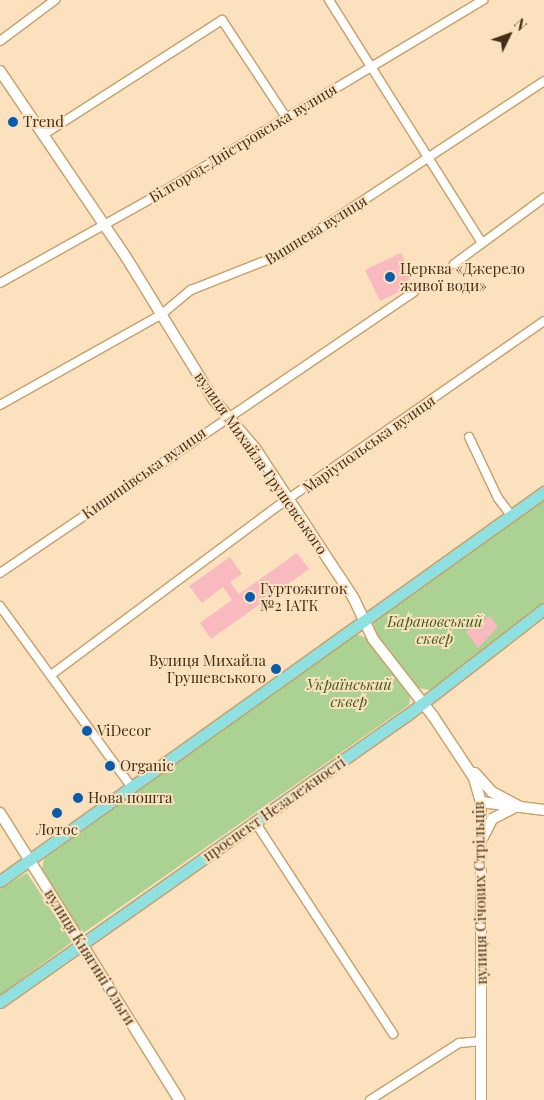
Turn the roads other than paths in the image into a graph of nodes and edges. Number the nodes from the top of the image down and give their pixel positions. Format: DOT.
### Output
graph roads {
  1 [pos="55,0"];
  2 [pos="329,0"];
  3 [pos="483,0"];
  4 [pos="0,41"];
  5 [pos="370,66"];
  6 [pos="0,71"];
  7 [pos="544,81"];
  8 [pos="286,118"];
  9 [pos="43,136"];
  10 [pos="428,158"];
  11 [pos="544,198"];
  12 [pos="104,224"];
  13 [pos="481,241"];
  14 [pos="454,264"];
  15 [pos="0,283"];
  16 [pos="414,292"];
  17 [pos="162,314"];
  18 [pos="544,320"];
  19 [pos="0,405"];
  20 [pos="227,418"];
  21 [pos="469,437"];
  22 [pos="544,492"];
  23 [pos="289,499"];
  24 [pos="511,515"];
  25 [pos="0,573"];
  26 [pos="0,606"];
  27 [pos="544,609"];
  28 [pos="364,618"];
  29 [pos="51,675"];
  30 [pos="423,702"];
  31 [pos="466,763"];
  32 [pos="131,786"];
  33 [pos="481,802"];
  34 [pos="520,807"];
  35 [pos="544,810"];
  36 [pos="0,813"];
  37 [pos="255,822"];
  38 [pos="481,845"];
  39 [pos="28,860"];
  40 [pos="0,880"];
  41 [pos="82,944"];
  42 [pos="0,1002"];
  43 [pos="393,1034"];
  44 [pos="480,1041"];
  45 [pos="180,1100"];
  46 [pos="370,1100"];
  47 [pos="481,1100"];
  1 -- 4 [label="street"];
  2 -- 5 [label="street"];
  3 -- 5 [label="street, Білгород-Дністровська вулиця"];
  5 -- 8 [label="street, Білгород-Дністровська вулиця"];
  5 -- 10 [label="street"];
  6 -- 9 [label="street, вулиця Михайла Грушевського"];
  7 -- 10 [label="street, Вишнева вулиця"];
  8 -- 9 [label="street"];
  8 -- 12 [label="street, Білгород-Дністровська вулиця"];
  9 -- 12 [label="street, вулиця Михайла Грушевського"];
  10 -- 13 [label="street"];
  10 -- 17 [label="street, Вишнева вулиця"];
  11 -- 13 [label="street"];
  12 -- 15 [label="street, Білгород-Дністровська вулиця"];
  12 -- 17 [label="street, вулиця Михайла Грушевського"];
  13 -- 14 [label="street"];
  16 -- 20 [label="street, Кишинівська вулиця"];
  17 -- 19 [label="street, Вишнева вулиця"];
  17 -- 20 [label="street, вулиця Михайла Грушевського"];
  18 -- 23 [label="street, Маріупольська вулиця"];
  20 -- 23 [label="street, вулиця Михайла Грушевського"];
  20 -- 25 [label="street, Кишинівська вулиця"];
  21 -- 24 [label="street"];
  22 -- 24 [label="main road"];
  23 -- 28 [label="street, вулиця Михайла Грушевського"];
  23 -- 29 [label="street, Маріупольська вулиця"];
  24 -- 28 [label="main road"];
  26 -- 29 [label="street"];
  27 -- 30 [label="main road, проспект Незалежності"];
  28 -- 30 [label="street, вулиця Михайла Грушевського"];
  28 -- 32 [label="main road"];
  29 -- 32 [label="street"];
  30 -- 31 [label="street, вулиця Січових Стрільців"];
  30 -- 37 [label="main road, проспект Незалежності"];
  31 -- 33 [label="street, вулиця Січових Стрільців"];
  31 -- 34 [label="street"];
  32 -- 39 [label="main road"];
  33 -- 34 [label="street"];
  33 -- 38 [label="street, вулиця Січових Стрільців"];
  34 -- 35 [label="street"];
  34 -- 38 [label="street"];
  36 -- 39 [label="street, вулиця Княгині Ольги"];
  37 -- 41 [label="main road, проспект Незалежності"];
  37 -- 43 [label="street"];
  38 -- 44 [label="street, вулиця Січових Стрільців"];
  39 -- 40 [label="main road"];
  39 -- 41 [label="street, вулиця Княгині Ольги"];
  41 -- 42 [label="main road, проспект Незалежності"];
  41 -- 45 [label="street, вулиця Княгині Ольги"];
  44 -- 46 [label="street"];
  44 -- 47 [label="street, вулиця Січових Стрільців"];
}
